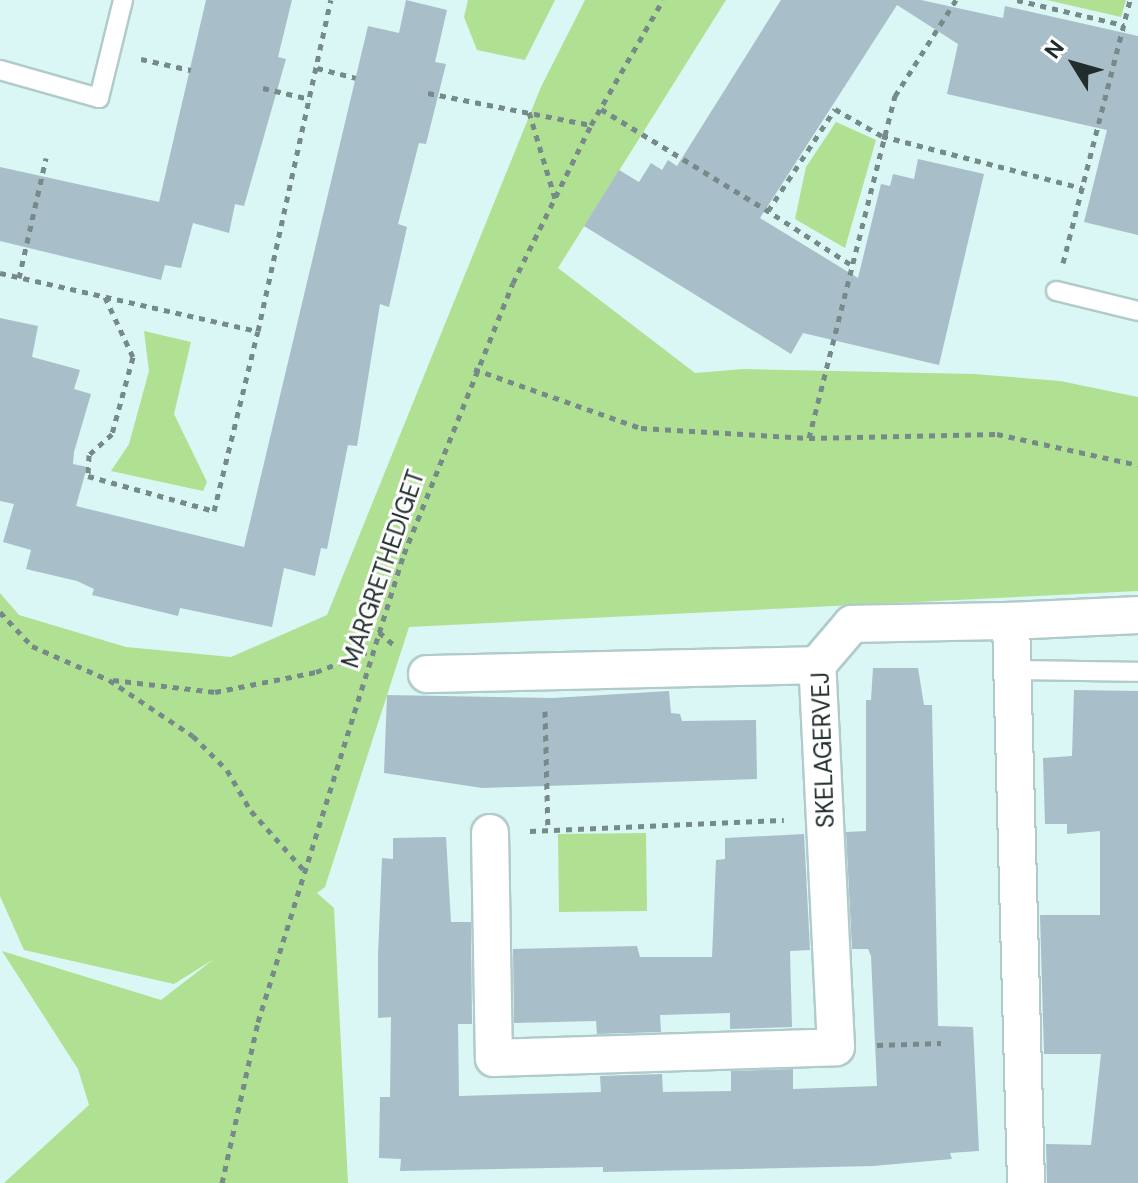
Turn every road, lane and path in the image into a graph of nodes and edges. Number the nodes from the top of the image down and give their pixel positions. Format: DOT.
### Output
graph roads {
  1 [pos="123,0"];
  2 [pos="331,0"];
  3 [pos="663,0"];
  4 [pos="956,0"];
  5 [pos="1017,0"];
  6 [pos="1130,0"];
  7 [pos="1124,25"];
  8 [pos="110,51"];
  9 [pos="317,68"];
  10 [pos="0,70"];
  11 [pos="191,70"];
  12 [pos="356,78"];
  13 [pos="263,88"];
  14 [pos="428,93"];
  15 [pos="310,99"];
  16 [pos="601,109"];
  17 [pos="529,112"];
  18 [pos="591,125"];
  19 [pos="882,136"];
  20 [pos="46,158"];
  21 [pos="1082,188"];
  22 [pos="555,198"];
  23 [pos="768,211"];
  24 [pos="850,264"];
  25 [pos="0,273"];
  26 [pos="19,278"];
  27 [pos="1056,291"];
  28 [pos="105,297"];
  29 [pos="1138,311"];
  30 [pos="258,331"];
  31 [pos="474,369"];
  32 [pos="809,438"];
  33 [pos="1138,465"];
  34 [pos="0,612"];
  35 [pos="1138,615"];
  36 [pos="1011,621"];
  37 [pos="373,649"];
  38 [pos="817,665"];
  39 [pos="1012,670"];
  40 [pos="544,671"];
  41 [pos="1138,672"];
  42 [pos="427,674"];
  43 [pos="109,680"];
  44 [pos="825,818"];
  45 [pos="548,830"];
  46 [pos="490,833"];
  47 [pos="304,870"];
  48 [pos="941,1043"];
  49 [pos="836,1047"];
  50 [pos="222,1183"];
  51 [pos="1026,1183"];
  1 -- 8 [label="lane"];
  2 -- 9 [label="path"];
  3 -- 16 [label="path, MARGRETHEDIGET"];
  4 -- 19 [label="path"];
  5 -- 7 [label="path"];
  6 -- 7 [label="path"];
  7 -- 21 [label="path"];
  8 -- 10 [label="lane"];
  8 -- 11 [label="path"];
  9 -- 12 [label="path"];
  9 -- 15 [label="path"];
  13 -- 15 [label="path"];
  14 -- 17 [label="path"];
  15 -- 30 [label="path"];
  16 -- 18 [label="path, MARGRETHEDIGET"];
  16 -- 23 [label="path"];
  17 -- 18 [label="path"];
  17 -- 22 [label="path"];
  18 -- 22 [label="path, MARGRETHEDIGET"];
  19 -- 21 [label="path"];
  19 -- 23 [label="path"];
  19 -- 24 [label="path"];
  20 -- 26 [label="path"];
  21 -- 27 [label="path"];
  22 -- 31 [label="path, MARGRETHEDIGET"];
  23 -- 24 [label="path"];
  24 -- 32 [label="path"];
  25 -- 26 [label="path"];
  26 -- 28 [label="path"];
  27 -- 29 [label="lane"];
  28 -- 30 [label="path"];
  28 -- 30 [label="path"];
  31 -- 32 [label="path"];
  31 -- 37 [label="path, MARGRETHEDIGET"];
  32 -- 33 [label="path"];
  34 -- 43 [label="path"];
  35 -- 36 [label="street, SKELAGERVEJ"];
  36 -- 38 [label="street, SKELAGERVEJ"];
  36 -- 39 [label="street"];
  37 -- 43 [label="path"];
  37 -- 47 [label="path, MARGRETHEDIGET"];
  38 -- 40 [label="street"];
  38 -- 44 [label="street, SKELAGERVEJ"];
  39 -- 41 [label="lane"];
  39 -- 51 [label="street"];
  40 -- 42 [label="street"];
  40 -- 45 [label="path"];
  43 -- 47 [label="path"];
  44 -- 45 [label="path"];
  44 -- 49 [label="street, SKELAGERVEJ"];
  45 -- 46 [label="path"];
  46 -- 49 [label="street"];
  47 -- 50 [label="path, MARGRETHEDIGET"];
  48 -- 49 [label="path"];
}
